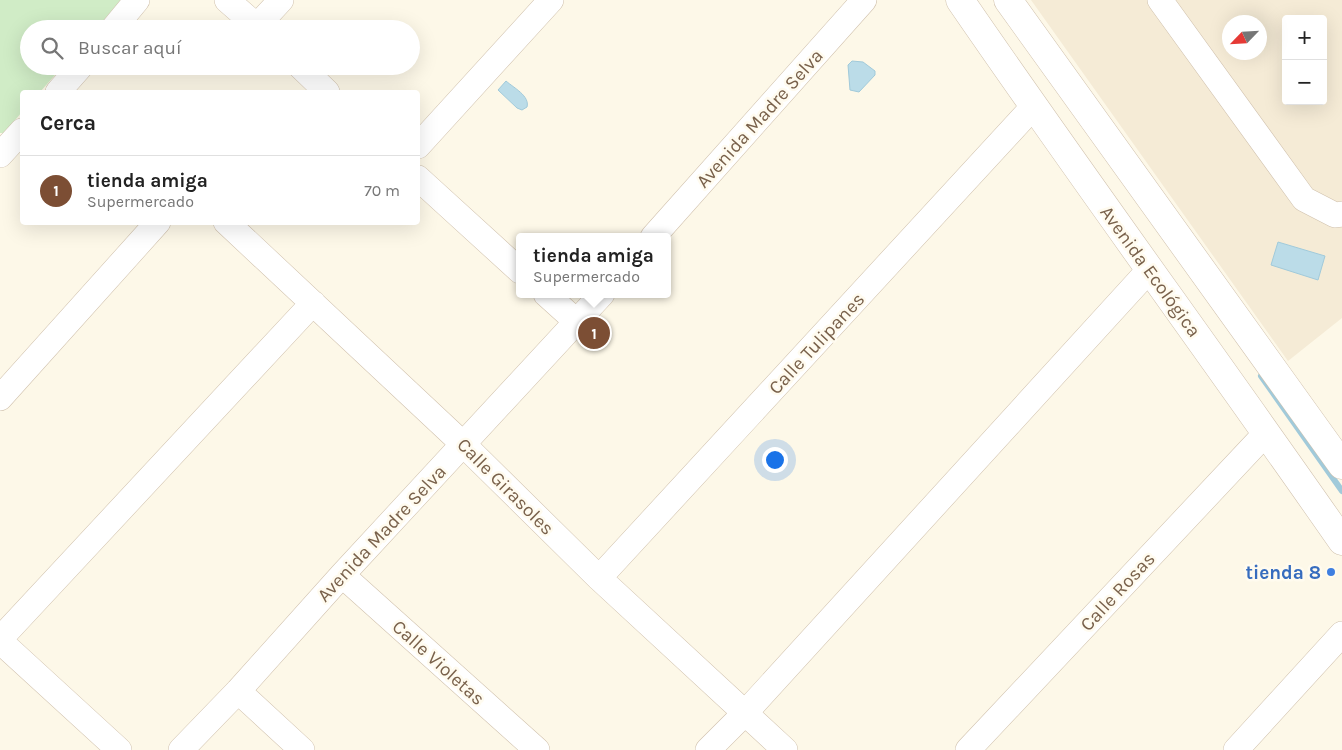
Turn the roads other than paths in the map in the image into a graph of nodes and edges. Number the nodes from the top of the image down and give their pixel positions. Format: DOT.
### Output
graph roads {
  1 [pos="136,0"];
  2 [pos="227,0"];
  3 [pos="281,0"];
  4 [pos="551,0"];
  5 [pos="864,0"];
  6 [pos="960,0"];
  7 [pos="1008,0"];
  8 [pos="1160,0"];
  9 [pos="120,20"];
  10 [pos="251,20"];
  11 [pos="265,20"];
  12 [pos="309,75"];
  13 [pos="325,90"];
  14 [pos="1033,107"];
  15 [pos="20,133"];
  16 [pos="420,144"];
  17 [pos="0,155"];
  18 [pos="420,180"];
  19 [pos="1342,214"];
  20 [pos="155,225"];
  21 [pos="229,225"];
  22 [pos="657,233"];
  23 [pos="516,267"];
  24 [pos="1150,269"];
  25 [pos="550,298"];
  26 [pos="598,298"];
  27 [pos="313,303"];
  28 [pos="577,322"];
  29 [pos="0,398"];
  30 [pos="1266,433"];
  31 [pos="463,444"];
  32 [pos="1342,465"];
  33 [pos="1342,541"];
  34 [pos="342,574"];
  35 [pos="599,578"];
  36 [pos="1342,634"];
  37 [pos="0,640"];
  38 [pos="238,691"];
  39 [pos="745,713"];
  40 [pos="119,750"];
  41 [pos="181,750"];
  42 [pos="302,750"];
  43 [pos="537,750"];
  44 [pos="708,750"];
  45 [pos="785,750"];
  46 [pos="968,750"];
  47 [pos="1236,750"];
  1 -- 9 [label="street"];
  2 -- 10 [label="street"];
  3 -- 11 [label="street"];
  4 -- 16 [label="street"];
  5 -- 22 [label="street, Avenida Madre Selva"];
  6 -- 14 [label="street, Avenida Ecológica"];
  7 -- 32 [label="street"];
  8 -- 19 [label="street"];
  12 -- 13 [label="street"];
  14 -- 24 [label="street, Avenida Ecológica"];
  14 -- 35 [label="street, Calle Tulipanes"];
  15 -- 17 [label="street"];
  18 -- 23 [label="street"];
  20 -- 29 [label="street"];
  21 -- 27 [label="street, Calle Girasoles"];
  24 -- 30 [label="street, Avenida Ecológica"];
  24 -- 39 [label="street"];
  25 -- 28 [label="street"];
  26 -- 28 [label="street, Avenida Madre Selva"];
  27 -- 31 [label="street, Calle Girasoles"];
  27 -- 37 [label="street"];
  28 -- 31 [label="street, Avenida Madre Selva"];
  30 -- 33 [label="street, Avenida Ecológica"];
  30 -- 46 [label="street, Calle Rosas"];
  31 -- 34 [label="street, Avenida Madre Selva"];
  31 -- 35 [label="street, Calle Girasoles"];
  34 -- 38 [label="street, Avenida Madre Selva"];
  34 -- 43 [label="street, Calle Violetas"];
  35 -- 39 [label="street, Calle Girasoles"];
  36 -- 47 [label="street"];
  37 -- 40 [label="street"];
  38 -- 41 [label="street, Avenida Madre Selva"];
  38 -- 42 [label="street"];
  39 -- 44 [label="street"];
  39 -- 45 [label="street, Calle Girasoles"];
}
